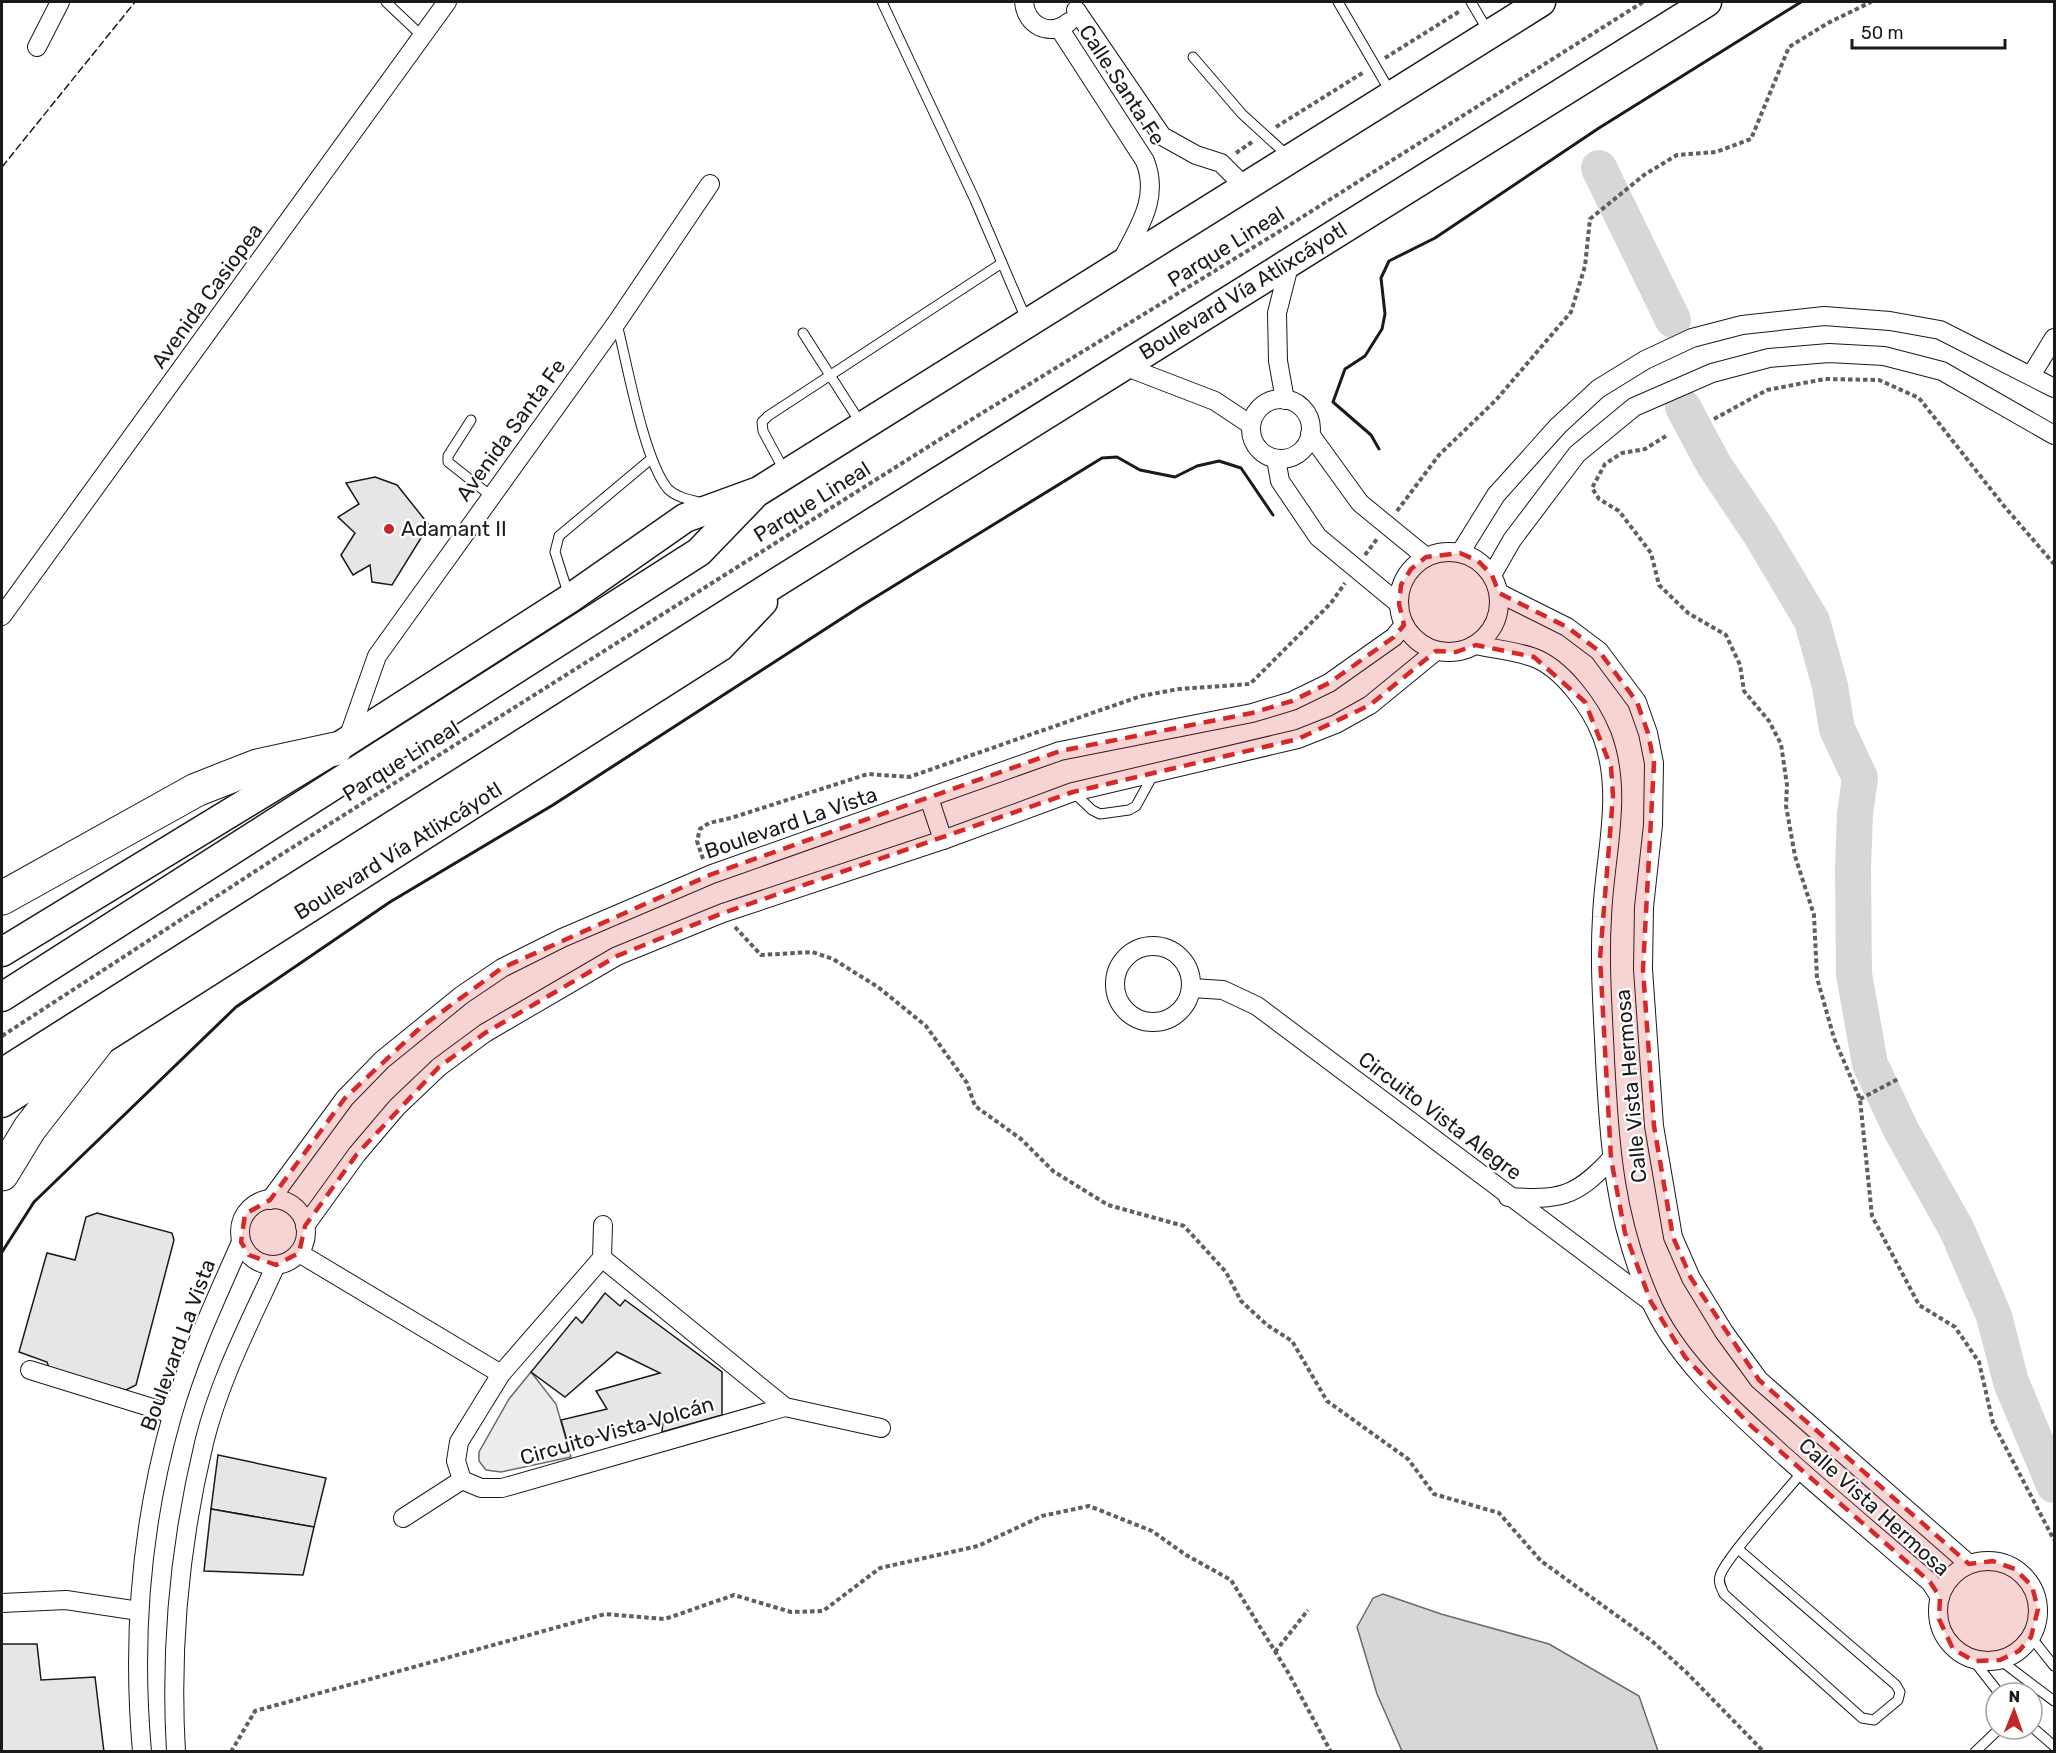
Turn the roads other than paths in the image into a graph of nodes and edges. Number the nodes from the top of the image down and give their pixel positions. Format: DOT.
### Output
graph roads {
  1 [pos="60,2"];
  2 [pos="386,2"];
  3 [pos="447,2"];
  4 [pos="882,2"];
  5 [pos="1023,2"];
  6 [pos="1338,2"];
  7 [pos="1541,2"];
  8 [pos="1707,2"];
  9 [pos="1472,3"];
  10 [pos="1077,6"];
  11 [pos="47,10"];
  12 [pos="1059,28"];
  13 [pos="1490,33"];
  14 [pos="423,37"];
  15 [pos="37,47"];
  16 [pos="1193,57"];
  17 [pos="1392,95"];
  18 [pos="1291,158"];
  19 [pos="710,184"];
  20 [pos="1245,187"];
  21 [pos="1290,262"];
  22 [pos="1002,263"];
  23 [pos="1119,266"];
  24 [pos="617,322"];
  25 [pos="1028,323"];
  26 [pos="804,333"];
  27 [pos="2055,338"];
  28 [pos="1124,366"];
  29 [pos="2032,374"];
  30 [pos="830,377"];
  31 [pos="2055,388"];
  32 [pos="1285,400"];
  33 [pos="471,420"];
  34 [pos="1251,424"];
  35 [pos="864,427"];
  36 [pos="1310,434"];
  37 [pos="2055,435"];
  38 [pos="651,459"];
  39 [pos="1276,459"];
  40 [pos="786,474"];
  41 [pos="759,490"];
  42 [pos="491,496"];
  43 [pos="714,507"];
  44 [pos="1460,553"];
  45 [pos="1426,557"];
  46 [pos="1492,575"];
  47 [pos="779,581"];
  48 [pos="1499,593"];
  49 [pos="569,599"];
  50 [pos="1398,604"];
  51 [pos="2,616"];
  52 [pos="1404,625"];
  53 [pos="1476,645"];
  54 [pos="1436,651"];
  55 [pos="341,746"];
  56 [pos="1154,773"];
  57 [pos="1073,792"];
  58 [pos="928,798"];
  59 [pos="943,840"];
  60 [pos="2,898"];
  61 [pos="2,952"];
  62 [pos="1192,988"];
  63 [pos="2,997"];
  64 [pos="97,1042"];
  65 [pos="2,1073"];
  66 [pos="2,1103"];
  67 [pos="1611,1159"];
  68 [pos="2,1174"];
  69 [pos="1508,1197"];
  70 [pos="270,1200"];
  71 [pos="603,1225"];
  72 [pos="305,1226"];
  73 [pos="241,1242"];
  74 [pos="299,1253"];
  75 [pos="602,1258"];
  76 [pos="276,1265"];
  77 [pos="1651,1302"];
  78 [pos="30,1370"];
  79 [pos="501,1374"];
  80 [pos="785,1407"];
  81 [pos="172,1414"];
  82 [pos="881,1428"];
  83 [pos="1802,1472"];
  84 [pos="462,1480"];
  85 [pos="403,1518"];
  86 [pos="1738,1549"];
  87 [pos="1969,1564"];
  88 [pos="1940,1598"];
  89 [pos="2,1603"];
  90 [pos="139,1611"];
  91 [pos="2031,1637"];
  92 [pos="1974,1660"];
  93 [pos="2000,1660"];
  94 [pos="2055,1666"];
  95 [pos="1990,1681"];
  96 [pos="2055,1701"];
  97 [pos="1986,1741"];
  98 [pos="141,1752"];
  99 [pos="176,1752"];
  100 [pos="1975,1752"];
  1 -- 11 [label="street"];
  2 -- 14 [label="lane"];
  3 -- 14 [label="street, Avenida Casiopea"];
  4 -- 22 [label="lane"];
  5 -- 12 [label="street"];
  6 -- 17 [label="lane"];
  7 -- 13 [label="main road"];
  8 -- 21 [label="main road, Boulevard Vía Atlixcáyotl"];
  9 -- 13 [label="lane"];
  10 -- 12 [label="street"];
  10 -- 20 [label="street, Calle Santa Fe"];
  11 -- 15 [label="street"];
  12 -- 23 [label="street, Calle Santa Fe"];
  13 -- 17 [label="main road"];
  14 -- 51 [label="street, Avenida Casiopea"];
  16 -- 18 [label="lane"];
  17 -- 18 [label="main road"];
  18 -- 20 [label="main road"];
  19 -- 24 [label="street, Avenida Santa Fe"];
  20 -- 23 [label="main road"];
  21 -- 28 [label="main road, Boulevard Vía Atlixcáyotl"];
  21 -- 32 [label="street"];
  22 -- 25 [label="lane"];
  22 -- 30 [label="lane"];
  23 -- 25 [label="main road"];
  24 -- 38 [label="lane"];
  24 -- 42 [label="street, Avenida Santa Fe"];
  25 -- 35 [label="main road"];
  26 -- 30 [label="lane"];
  27 -- 29 [label="street"];
  28 -- 34 [label="street"];
  28 -- 47 [label="main road, Boulevard Vía Atlixcáyotl"];
  29 -- 31 [label="street"];
  29 -- 44 [label="street"];
  30 -- 35 [label="lane"];
  30 -- 40 [label="lane"];
  32 -- 34 [label="street"];
  32 -- 36 [label="street"];
  33 -- 42 [label="lane"];
  34 -- 39 [label="street"];
  35 -- 40 [label="main road"];
  36 -- 39 [label="street"];
  36 -- 45 [label="street"];
  37 -- 46 [label="street"];
  38 -- 43 [label="lane"];
  38 -- 49 [label="lane"];
  39 -- 50 [label="street"];
  40 -- 41 [label="main road"];
  41 -- 43 [label="main road"];
  41 -- 63 [label="main road"];
  42 -- 55 [label="street, Avenida Santa Fe"];
  43 -- 49 [label="main road"];
  44 -- 45 [label="street"];
  44 -- 46 [label="street"];
  45 -- 50 [label="street"];
  46 -- 48 [label="street"];
  47 -- 64 [label="main road, Boulevard Vía Atlixcáyotl"];
  47 -- 65 [label="main road, Boulevard Vía Atlixcáyotl"];
  48 -- 53 [label="street"];
  48 -- 87 [label="street, Calle Vista Hermosa"];
  49 -- 55 [label="main road"];
  50 -- 52 [label="street"];
  52 -- 54 [label="street"];
  52 -- 58 [label="street, Boulevard La Vista"];
  53 -- 54 [label="street"];
  53 -- 67 [label="street, Calle Vista Hermosa"];
  54 -- 56 [label="street"];
  55 -- 60 [label="highway"];
  55 -- 61 [label="main road"];
  56 -- 57 [label="street"];
  56 -- 57 [label="lane"];
  57 -- 59 [label="street"];
  58 -- 59 [label="street"];
  58 -- 70 [label="street, Boulevard La Vista"];
  59 -- 72 [label="street"];
  62 -- 62 [label="street"];
  62 -- 69 [label="street, Circuito Vista Alegre"];
  64 -- 66 [label="main road, Boulevard Vía Atlixcáyotl"];
  64 -- 68 [label="highway"];
  67 -- 69 [label="street"];
  67 -- 77 [label="street, Calle Vista Hermosa"];
  69 -- 77 [label="street, Circuito Vista Alegre"];
  70 -- 72 [label="street"];
  70 -- 73 [label="street"];
  71 -- 75 [label="street"];
  72 -- 74 [label="street"];
  73 -- 76 [label="street"];
  73 -- 81 [label="street, Boulevard La Vista"];
  74 -- 76 [label="street"];
  74 -- 79 [label="street"];
  75 -- 79 [label="street"];
  75 -- 80 [label="street, Circuito Vista Volcán"];
  76 -- 99 [label="street"];
  77 -- 83 [label="street, Calle Vista Hermosa"];
  78 -- 81 [label="street"];
  79 -- 84 [label="street"];
  80 -- 82 [label="street, Circuito Vista Volcán"];
  80 -- 84 [label="street, Circuito Vista Volcán"];
  81 -- 90 [label="street, Boulevard La Vista"];
  83 -- 86 [label="lane"];
  83 -- 88 [label="street, Calle Vista Hermosa"];
  84 -- 85 [label="street"];
  86 -- 86 [label="lane"];
  87 -- 88 [label="street"];
  87 -- 91 [label="street"];
  88 -- 92 [label="street"];
  89 -- 90 [label="street"];
  90 -- 98 [label="street, Boulevard La Vista"];
  91 -- 93 [label="street"];
  91 -- 94 [label="lane"];
  92 -- 93 [label="street"];
  92 -- 95 [label="lane"];
  93 -- 96 [label="lane"];
  97 -- 100 [label="lane"];
}
